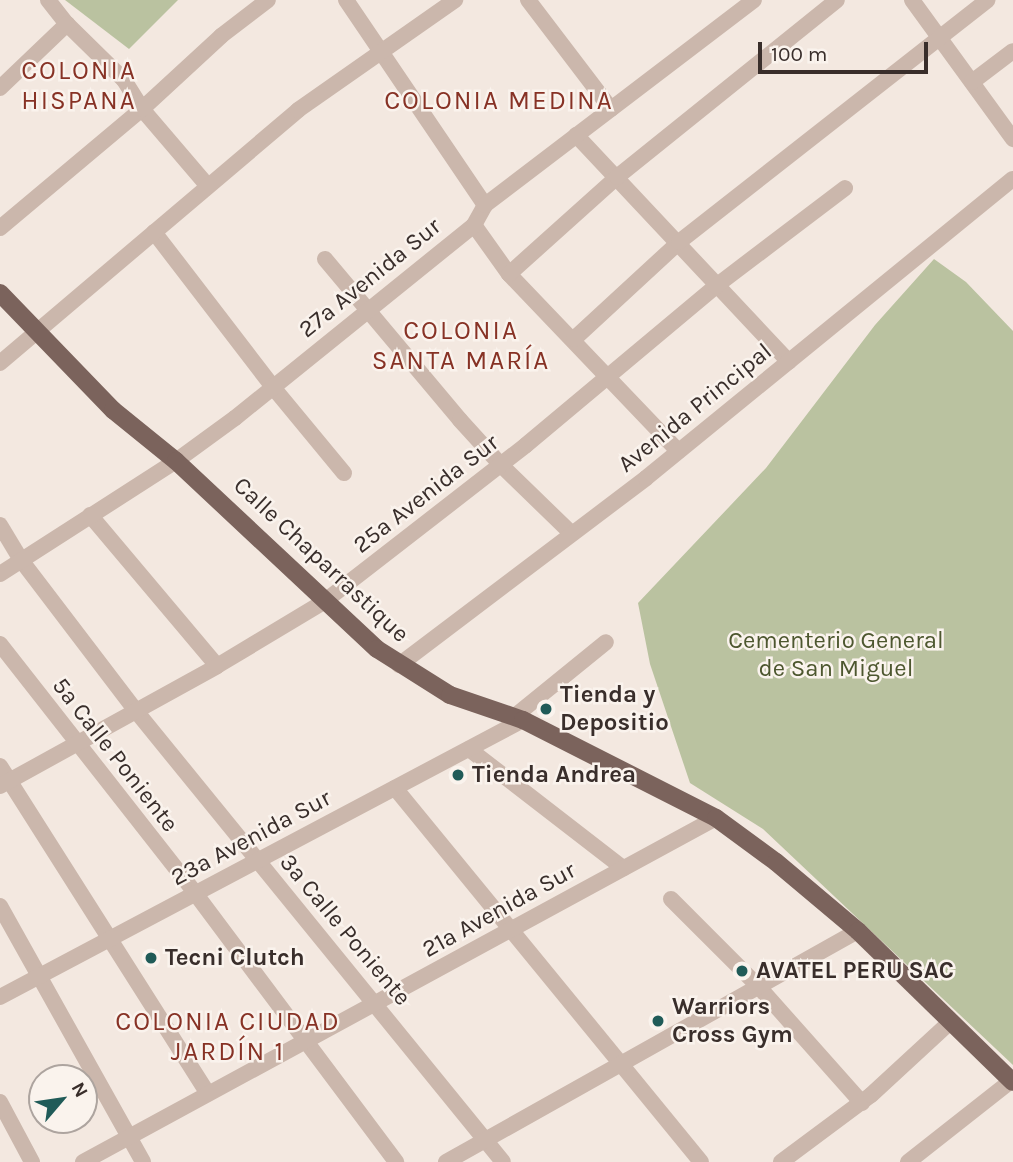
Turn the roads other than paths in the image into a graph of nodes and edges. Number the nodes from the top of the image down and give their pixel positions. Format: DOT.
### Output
graph roads {
  1 [pos="48,0"];
  2 [pos="268,0"];
  3 [pos="346,0"];
  4 [pos="455,0"];
  5 [pos="528,0"];
  6 [pos="754,0"];
  7 [pos="837,0"];
  8 [pos="912,0"];
  9 [pos="988,0"];
  10 [pos="67,24"];
  11 [pos="939,37"];
  12 [pos="380,51"];
  13 [pos="1013,51"];
  14 [pos="972,82"];
  15 [pos="0,88"];
  16 [pos="142,109"];
  17 [pos="611,109"];
  18 [pos="576,135"];
  19 [pos="1013,139"];
  20 [pos="617,177"];
  21 [pos="1013,179"];
  22 [pos="207,185"];
  23 [pos="845,188"];
  24 [pos="485,205"];
  25 [pos="474,225"];
  26 [pos="0,228"];
  27 [pos="154,232"];
  28 [pos="679,242"];
  29 [pos="325,259"];
  30 [pos="509,274"];
  31 [pos="716,286"];
  32 [pos="0,293"];
  33 [pos="368,310"];
  34 [pos="35,333"];
  35 [pos="574,339"];
  36 [pos="789,362"];
  37 [pos="0,363"];
  38 [pos="609,377"];
  39 [pos="272,386"];
  40 [pos="678,451"];
  41 [pos="176,461"];
  42 [pos="500,465"];
  43 [pos="344,474"];
  44 [pos="90,515"];
  45 [pos="0,525"];
  46 [pos="571,533"];
  47 [pos="20,560"];
  48 [pos="0,574"];
  49 [pos="325,601"];
  50 [pos="606,642"];
  51 [pos="0,644"];
  52 [pos="399,665"];
  53 [pos="217,666"];
  54 [pos="136,711"];
  55 [pos="519,718"];
  56 [pos="76,744"];
  57 [pos="469,749"];
  58 [pos="0,766"];
  59 [pos="5,783"];
  60 [pos="395,788"];
  61 [pos="716,818"];
  62 [pos="258,860"];
  63 [pos="623,869"];
  64 [pos="195,893"];
  65 [pos="671,899"];
  66 [pos="0,906"];
  67 [pos="510,930"];
  68 [pos="858,931"];
  69 [pos="111,937"];
  70 [pos="39,975"];
  71 [pos="759,987"];
  72 [pos="0,998"];
  73 [pos="376,1003"];
  74 [pos="950,1022"];
  75 [pos="307,1040"];
  76 [pos="622,1064"];
  77 [pos="1012,1082"];
  78 [pos="208,1094"];
  79 [pos="0,1102"];
  80 [pos="862,1102"];
  81 [pos="129,1137"];
  82 [pos="486,1140"];
  83 [pos="32,1162"];
  84 [pos="83,1162"];
  85 [pos="143,1162"];
  86 [pos="396,1162"];
  87 [pos="446,1162"];
  88 [pos="503,1162"];
  89 [pos="701,1162"];
  90 [pos="781,1162"];
  91 [pos="908,1162"];
  1 -- 10 [label="street"];
  2 -- 16 [label="street"];
  3 -- 12 [label="street"];
  4 -- 12 [label="street"];
  5 -- 17 [label="street"];
  6 -- 17 [label="street, 27a Avenida Sur"];
  7 -- 20 [label="street"];
  8 -- 11 [label="street"];
  9 -- 11 [label="street"];
  10 -- 15 [label="street"];
  10 -- 16 [label="street"];
  11 -- 14 [label="street"];
  11 -- 28 [label="street"];
  12 -- 22 [label="street"];
  12 -- 24 [label="street"];
  13 -- 14 [label="street"];
  14 -- 19 [label="street"];
  16 -- 22 [label="street"];
  16 -- 26 [label="street"];
  17 -- 18 [label="street, 27a Avenida Sur"];
  18 -- 20 [label="street"];
  18 -- 24 [label="street, 27a Avenida Sur"];
  20 -- 28 [label="street"];
  20 -- 30 [label="street"];
  21 -- 36 [label="street, Avenida Principal"];
  22 -- 27 [label="street"];
  23 -- 31 [label="street, 25a Avenida Sur"];
  24 -- 25 [label="street, 27a Avenida Sur"];
  25 -- 30 [label="street"];
  25 -- 33 [label="street, 27a Avenida Sur"];
  27 -- 34 [label="street"];
  27 -- 39 [label="street"];
  28 -- 31 [label="street"];
  28 -- 35 [label="street"];
  29 -- 33 [label="street"];
  30 -- 35 [label="street"];
  31 -- 36 [label="street"];
  31 -- 38 [label="street, 25a Avenida Sur"];
  32 -- 34 [label="main road, Calle Chaparrastique"];
  33 -- 39 [label="street, 27a Avenida Sur"];
  33 -- 42 [label="street"];
  34 -- 37 [label="street"];
  34 -- 41 [label="main road, Calle Chaparrastique"];
  35 -- 38 [label="street"];
  36 -- 40 [label="street, Avenida Principal"];
  38 -- 40 [label="street"];
  38 -- 42 [label="street, 25a Avenida Sur"];
  39 -- 41 [label="street, 27a Avenida Sur"];
  39 -- 43 [label="street"];
  40 -- 46 [label="street, Avenida Principal"];
  41 -- 44 [label="street, 27a Avenida Sur"];
  41 -- 49 [label="main road, Calle Chaparrastique"];
  42 -- 46 [label="street"];
  42 -- 49 [label="street, 25a Avenida Sur"];
  44 -- 47 [label="street, 27a Avenida Sur"];
  44 -- 53 [label="street"];
  45 -- 47 [label="street, 3a Calle Poniente"];
  46 -- 52 [label="street, Avenida Principal"];
  47 -- 48 [label="street, 27a Avenida Sur"];
  47 -- 54 [label="street, 3a Calle Poniente"];
  49 -- 52 [label="main road, Calle Chaparrastique"];
  49 -- 53 [label="street, 25a Avenida Sur"];
  50 -- 55 [label="street, 23a Avenida Sur"];
  51 -- 56 [label="street, 5a Calle Poniente"];
  52 -- 55 [label="main road, Calle Chaparrastique"];
  53 -- 54 [label="street, 25a Avenida Sur"];
  54 -- 56 [label="street, 25a Avenida Sur"];
  54 -- 62 [label="street, 3a Calle Poniente"];
  55 -- 57 [label="street, 23a Avenida Sur"];
  55 -- 61 [label="main road, Calle Chaparrastique"];
  56 -- 59 [label="street, 25a Avenida Sur"];
  56 -- 64 [label="street, 5a Calle Poniente"];
  57 -- 60 [label="street, 23a Avenida Sur"];
  57 -- 63 [label="street"];
  58 -- 59 [label="street"];
  59 -- 69 [label="street"];
  60 -- 62 [label="street, 23a Avenida Sur"];
  60 -- 67 [label="street"];
  61 -- 63 [label="street, 21a Avenida Sur"];
  61 -- 68 [label="main road, Calle Chaparrastique"];
  62 -- 64 [label="street, 23a Avenida Sur"];
  62 -- 73 [label="street, 3a Calle Poniente"];
  63 -- 67 [label="street, 21a Avenida Sur"];
  64 -- 69 [label="street, 23a Avenida Sur"];
  64 -- 75 [label="street, 5a Calle Poniente"];
  65 -- 71 [label="street"];
  66 -- 70 [label="street"];
  67 -- 73 [label="street, 21a Avenida Sur"];
  67 -- 76 [label="street"];
  68 -- 71 [label="street"];
  68 -- 74 [label="main road, Calle Chaparrastique"];
  69 -- 70 [label="street, 23a Avenida Sur"];
  69 -- 78 [label="street"];
  70 -- 72 [label="street, 23a Avenida Sur"];
  70 -- 81 [label="street"];
  71 -- 76 [label="street"];
  71 -- 80 [label="street"];
  73 -- 75 [label="street, 21a Avenida Sur"];
  73 -- 82 [label="street, 3a Calle Poniente"];
  74 -- 77 [label="main road, Calle Chaparrastique"];
  74 -- 80 [label="street"];
  75 -- 78 [label="street, 21a Avenida Sur"];
  75 -- 86 [label="street, 5a Calle Poniente"];
  76 -- 82 [label="street"];
  76 -- 89 [label="street"];
  77 -- 91 [label="street"];
  78 -- 81 [label="street, 21a Avenida Sur"];
  79 -- 83 [label="street"];
  80 -- 90 [label="street"];
  81 -- 84 [label="street, 21a Avenida Sur"];
  81 -- 85 [label="street"];
  82 -- 87 [label="street"];
  82 -- 88 [label="street, 3a Calle Poniente"];
}
